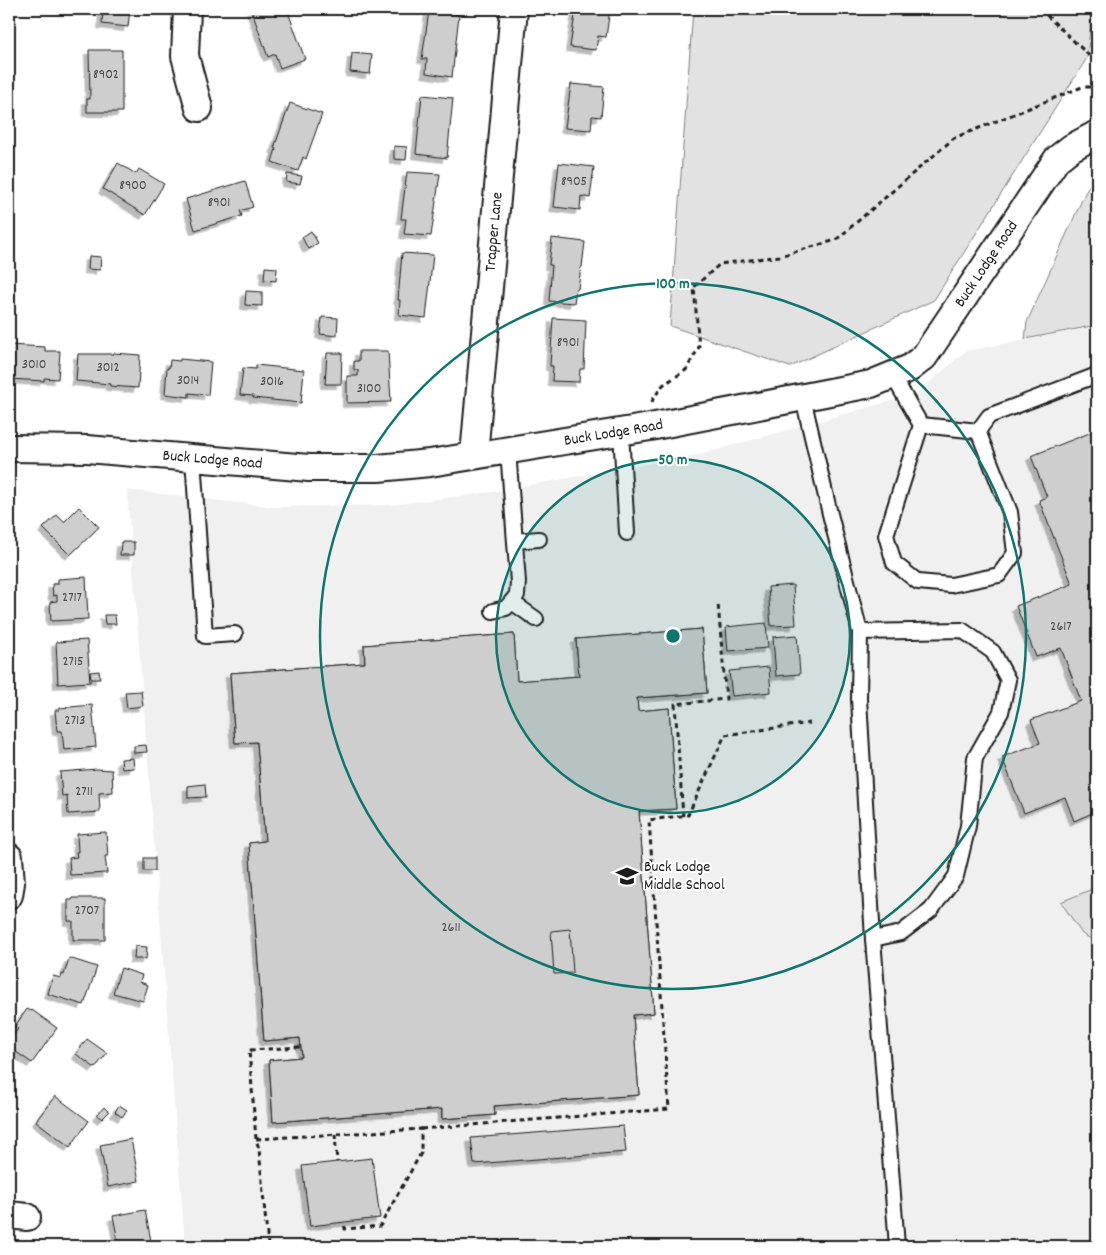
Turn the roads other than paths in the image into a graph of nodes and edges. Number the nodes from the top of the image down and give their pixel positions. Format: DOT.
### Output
graph roads {
  1 [pos="187,9"];
  2 [pos="514,9"];
  3 [pos="199,108"];
  4 [pos="1097,134"];
  5 [pos="1097,375"];
  6 [pos="893,376"];
  7 [pos="803,398"];
  8 [pos="921,425"];
  9 [pos="978,431"];
  10 [pos="621,432"];
  11 [pos="9,448"];
  12 [pos="508,450"];
  13 [pos="474,455"];
  14 [pos="193,458"];
  15 [pos="628,533"];
  16 [pos="538,539"];
  17 [pos="515,541"];
  18 [pos="512,602"];
  19 [pos="493,611"];
  20 [pos="536,619"];
  21 [pos="860,632"];
  22 [pos="235,634"];
  23 [pos="9,857"];
  24 [pos="9,895"];
  25 [pos="873,939"];
  26 [pos="897,1246"];
  1 -- 3 [label="street"];
  2 -- 13 [label="street, Trapper Lane"];
  4 -- 6 [label="street, Buck Lodge Road"];
  5 -- 9 [label="lane"];
  6 -- 7 [label="street, Buck Lodge Road"];
  6 -- 8 [label="lane"];
  7 -- 10 [label="street, Buck Lodge Road"];
  7 -- 21 [label="lane"];
  8 -- 9 [label="lane"];
  8 -- 9 [label="lane"];
  10 -- 12 [label="street, Buck Lodge Road"];
  10 -- 15 [label="lane"];
  11 -- 14 [label="street, Buck Lodge Road"];
  12 -- 13 [label="street, Buck Lodge Road"];
  12 -- 17 [label="lane"];
  13 -- 14 [label="street, Buck Lodge Road"];
  14 -- 22 [label="lane"];
  16 -- 17 [label="lane"];
  17 -- 18 [label="lane"];
  18 -- 19 [label="lane"];
  18 -- 20 [label="lane"];
  21 -- 25 [label="lane"];
  21 -- 25 [label="lane"];
  23 -- 24 [label="street"];
  25 -- 26 [label="lane"];
}
